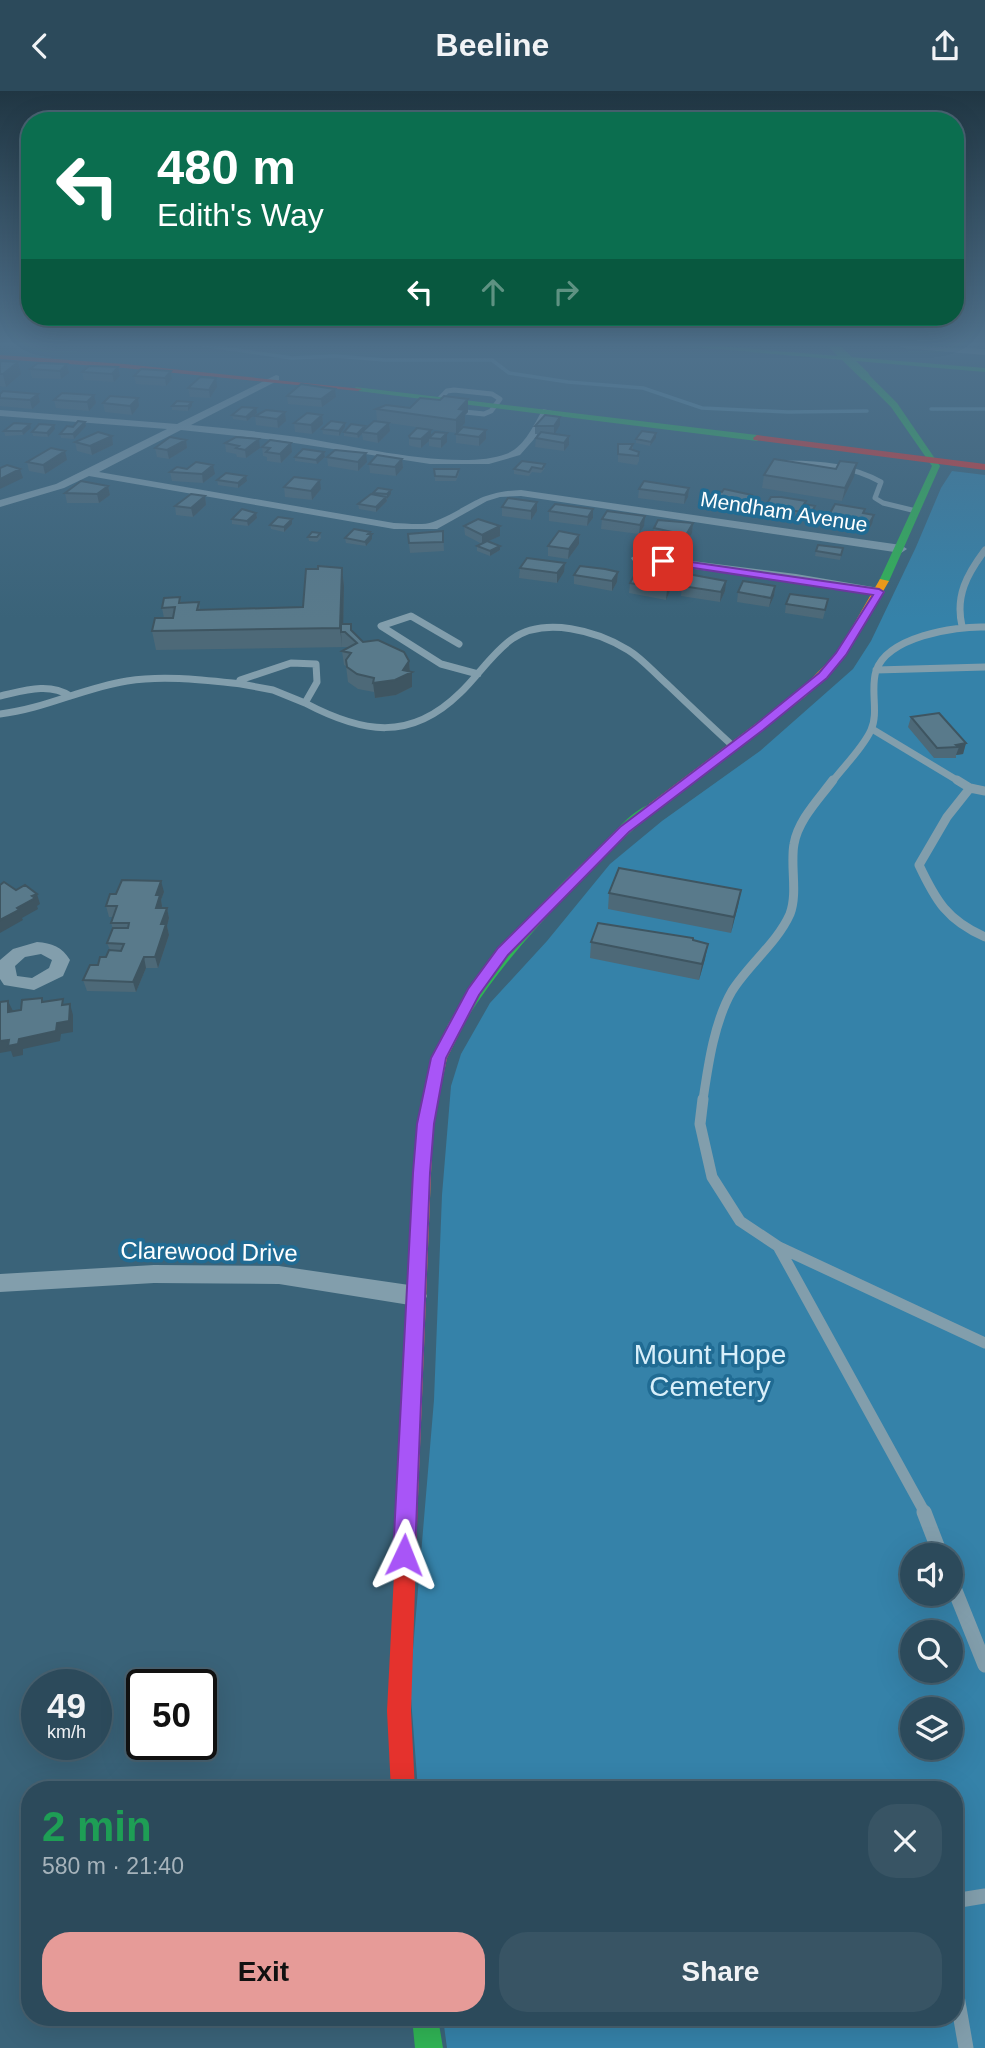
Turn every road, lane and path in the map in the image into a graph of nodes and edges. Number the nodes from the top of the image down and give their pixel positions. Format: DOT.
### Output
graph roads {
  1 [pos="165,436"];
  2 [pos="259,436"];
  3 [pos="530,436"];
  4 [pos="743,436"];
  5 [pos="916,436"];
  6 [pos="933,461"];
  7 [pos="783,463"];
  8 [pos="985,467"];
  9 [pos="88,473"];
  10 [pos="0,504"];
  11 [pos="915,511"];
  12 [pos="901,549"];
  13 [pos="985,550"];
  14 [pos="637,558"];
  15 [pos="879,592"];
  16 [pos="962,627"];
  17 [pos="985,627"];
  18 [pos="459,644"];
  19 [pos="985,667"];
  20 [pos="876,670"];
  21 [pos="478,674"];
  22 [pos="241,684"];
  23 [pos="0,696"];
  24 [pos="71,696"];
  25 [pos="305,702"];
  26 [pos="0,714"];
  27 [pos="872,729"];
  28 [pos="734,747"];
  29 [pos="971,788"];
  30 [pos="985,791"];
  31 [pos="985,937"];
  32 [pos="779,1247"];
  33 [pos="0,1283"];
  34 [pos="416,1296"];
  35 [pos="985,1343"];
  36 [pos="936,1543"];
  37 [pos="961,1606"];
  38 [pos="985,1665"];
  39 [pos="403,1781"];
  40 [pos="985,1896"];
  41 [pos="963,1900"];
  42 [pos="426,2026"];
  43 [pos="962,2026"];
  44 [pos="429,2048"];
  45 [pos="966,2048"];
  1 -- 9 [label="street"];
  2 -- 3 [label="street"];
  4 -- 6 [label="main road"];
  5 -- 6 [label="main road, bridge"];
  6 -- 8 [label="main road"];
  6 -- 11 [label="main road"];
  7 -- 11 [label="lane"];
  9 -- 10 [label="street"];
  9 -- 12 [label="street, Mendham Avenue"];
  11 -- 12 [label="main road"];
  12 -- 15 [label="main road"];
  13 -- 16 [label="lane"];
  14 -- 15 [label="street"];
  15 -- 28 [label="main road"];
  16 -- 17 [label="lane"];
  16 -- 20 [label="lane"];
  18 -- 21 [label="lane"];
  19 -- 20 [label="lane"];
  20 -- 27 [label="lane"];
  21 -- 25 [label="lane"];
  21 -- 28 [label="lane"];
  22 -- 24 [label="lane"];
  22 -- 25 [label="lane"];
  22 -- 25 [label="lane"];
  23 -- 24 [label="lane"];
  24 -- 26 [label="lane"];
  27 -- 29 [label="lane"];
  27 -- 32 [label="lane"];
  28 -- 34 [label="main road"];
  29 -- 30 [label="lane"];
  29 -- 31 [label="lane"];
  32 -- 35 [label="lane"];
  32 -- 36 [label="lane"];
  33 -- 34 [label="street, Clarewood Drive"];
  34 -- 39 [label="main road"];
  37 -- 38 [label="lane"];
  40 -- 41 [label="lane"];
  42 -- 44 [label="main road"];
  43 -- 45 [label="lane"];
}
